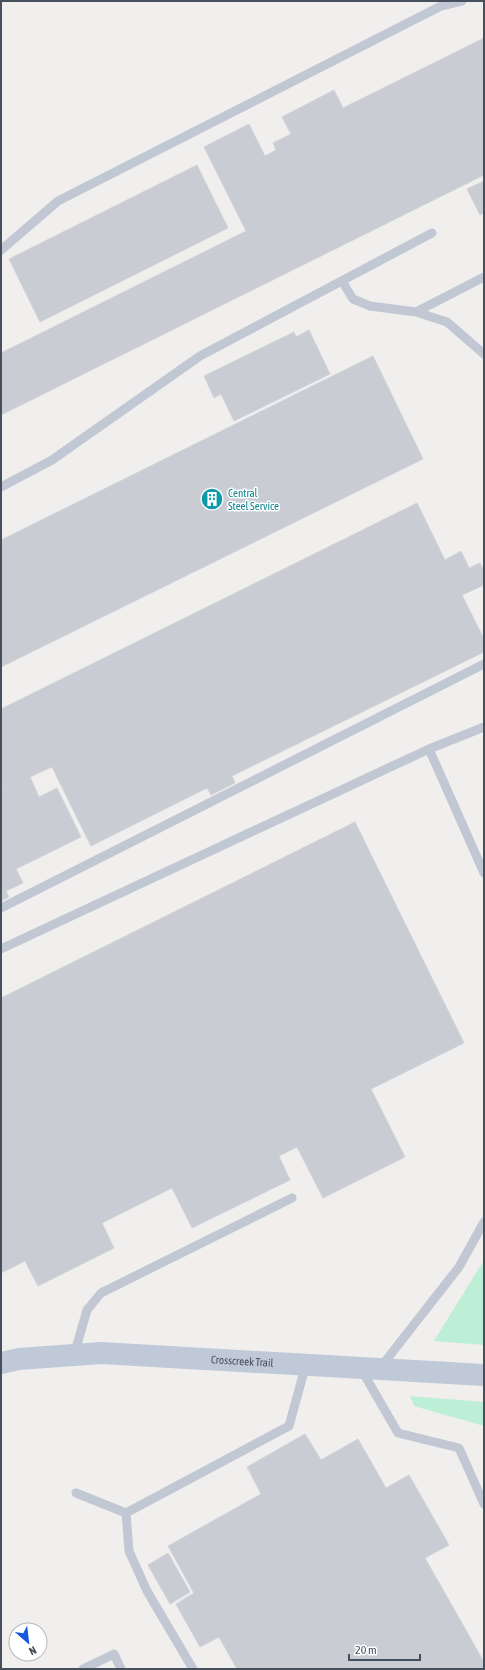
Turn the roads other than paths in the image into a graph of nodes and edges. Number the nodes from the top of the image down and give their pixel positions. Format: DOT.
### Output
graph roads {
  1 [pos="462,1"];
  2 [pos="432,233"];
  3 [pos="1,250"];
  4 [pos="484,277"];
  5 [pos="342,281"];
  6 [pos="416,312"];
  7 [pos="484,354"];
  8 [pos="1,487"];
  9 [pos="484,664"];
  10 [pos="484,728"];
  11 [pos="429,749"];
  12 [pos="484,873"];
  13 [pos="1,908"];
  14 [pos="1,949"];
  15 [pos="292,1198"];
  16 [pos="484,1222"];
  17 [pos="74,1355"];
  18 [pos="1,1363"];
  19 [pos="306,1364"];
  20 [pos="370,1368"];
  21 [pos="484,1375"];
  22 [pos="76,1493"];
  23 [pos="484,1504"];
  24 [pos="126,1513"];
  25 [pos="84,1669"];
  26 [pos="121,1669"];
  27 [pos="193,1669"];
  1 -- 3 [label="lane"];
  2 -- 5 [label="lane"];
  4 -- 6 [label="lane"];
  5 -- 6 [label="lane"];
  5 -- 8 [label="lane"];
  6 -- 7 [label="lane"];
  9 -- 13 [label="lane"];
  10 -- 11 [label="lane"];
  11 -- 12 [label="lane"];
  11 -- 14 [label="lane"];
  15 -- 17 [label="lane"];
  16 -- 20 [label="lane"];
  17 -- 18 [label="street, Crosscreek Trail"];
  17 -- 19 [label="street, Crosscreek Trail"];
  19 -- 20 [label="street, Crosscreek Trail"];
  19 -- 24 [label="lane"];
  20 -- 21 [label="street, Crosscreek Trail"];
  20 -- 23 [label="lane"];
  22 -- 24 [label="lane"];
  24 -- 27 [label="lane"];
  25 -- 26 [label="lane"];
}
